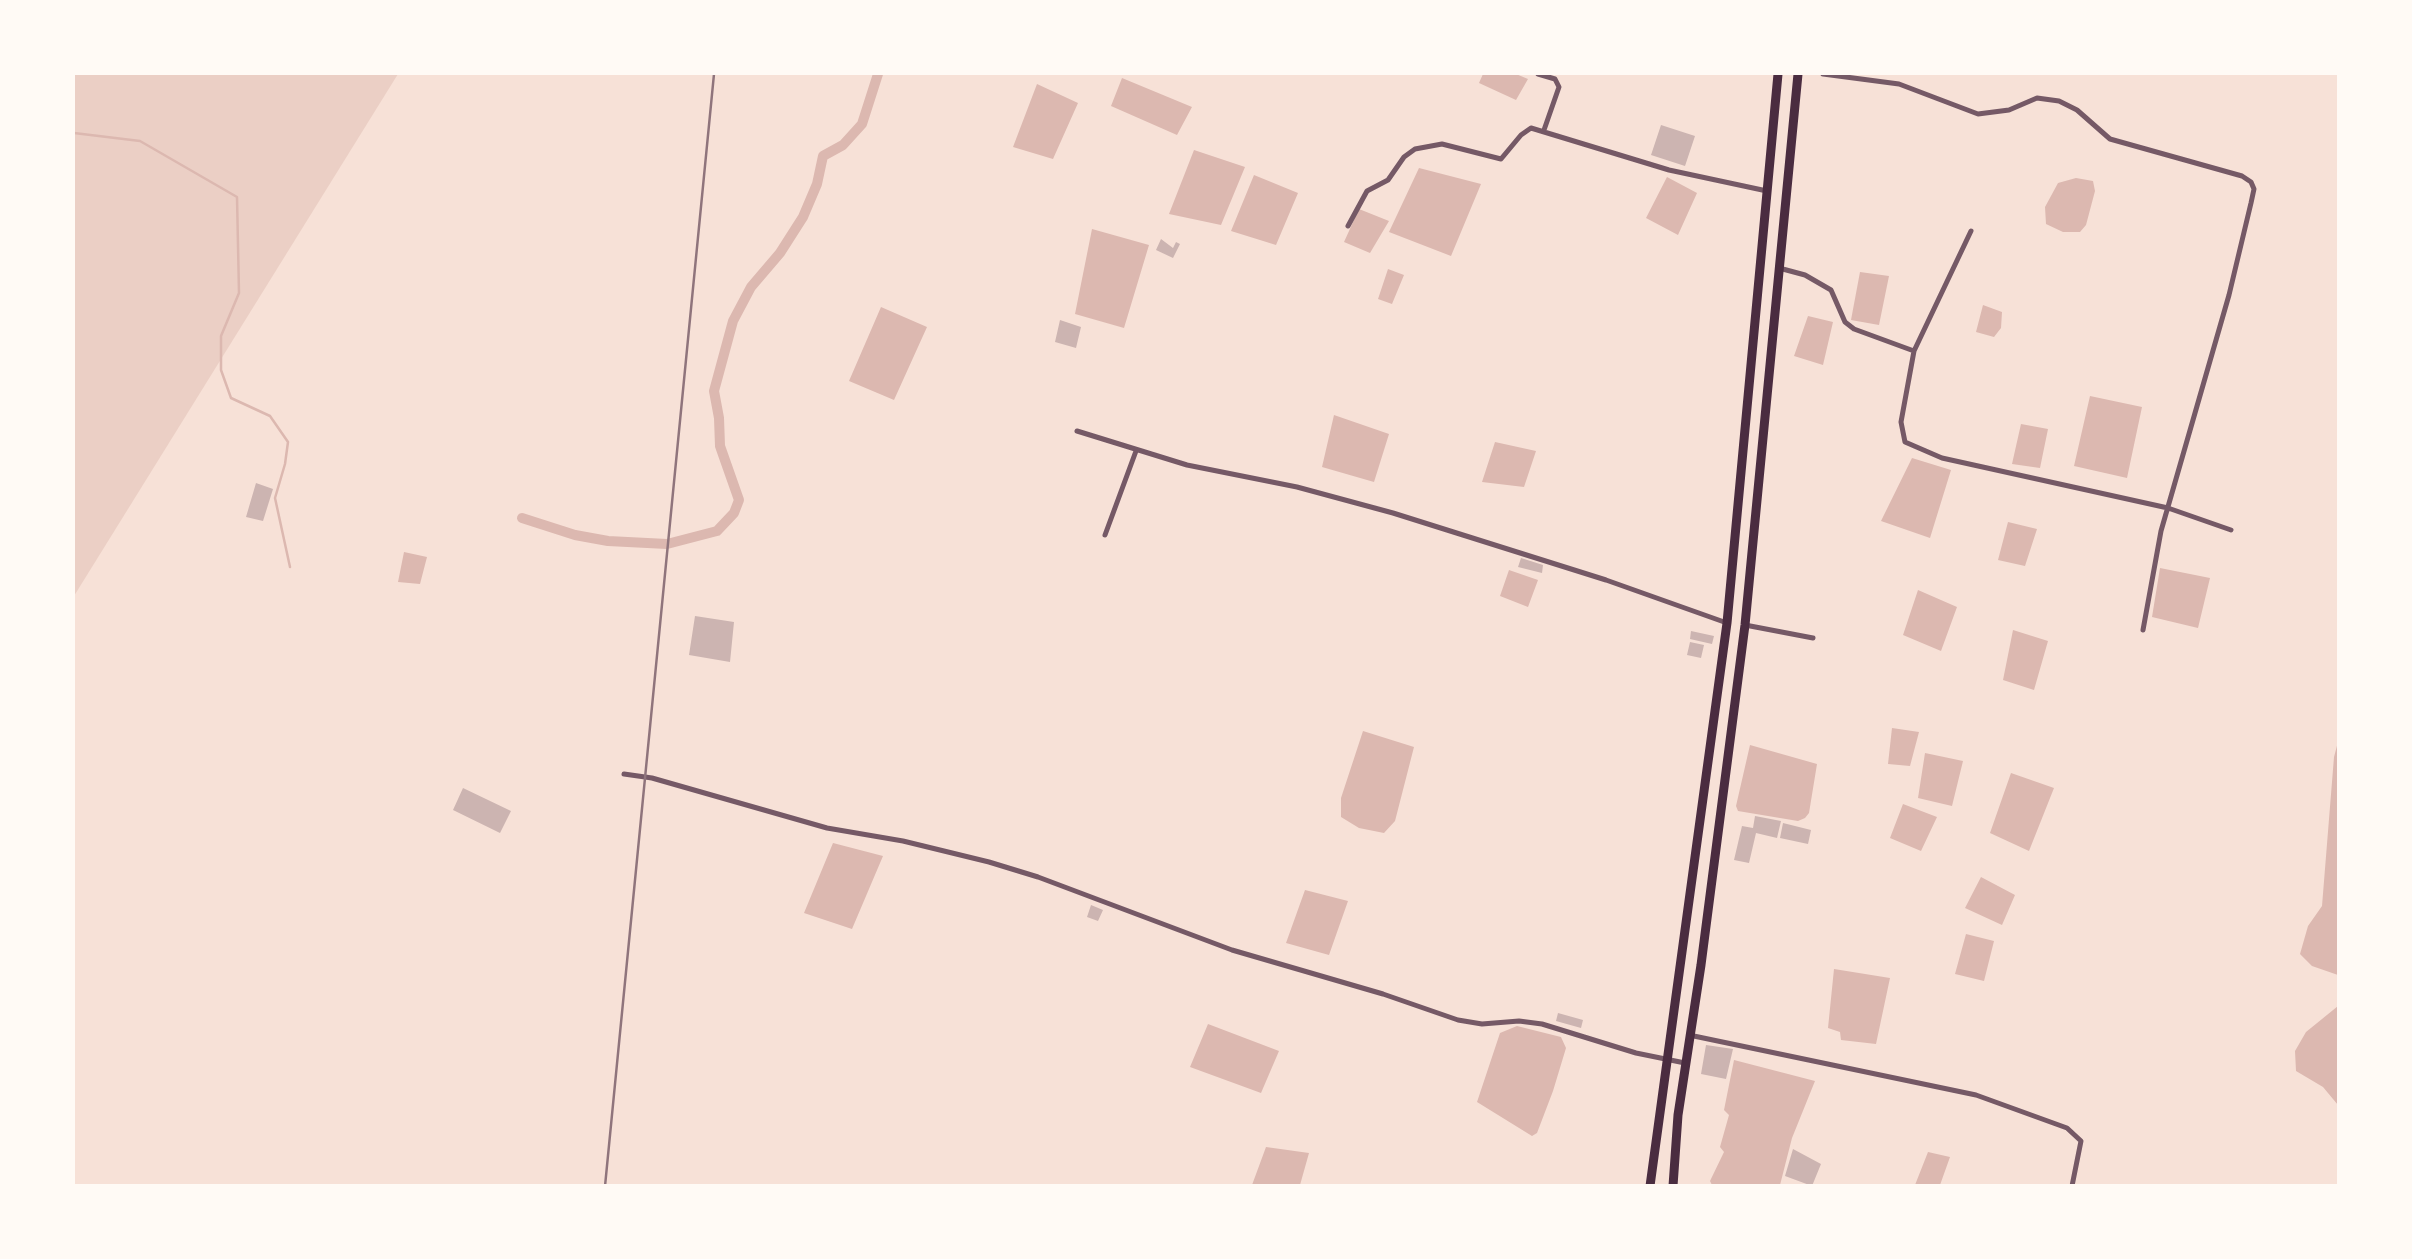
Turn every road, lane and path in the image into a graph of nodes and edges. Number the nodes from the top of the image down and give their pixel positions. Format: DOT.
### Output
graph roads {
  1 [pos="1538,74"];
  2 [pos="1779,74"];
  3 [pos="1798,74"];
  4 [pos="1823,74"];
  5 [pos="1544,131"];
  6 [pos="1767,191"];
  7 [pos="1348,226"];
  8 [pos="1972,231"];
  9 [pos="1779,268"];
  10 [pos="1914,351"];
  11 [pos="1077,431"];
  12 [pos="1136,451"];
  13 [pos="2168,508"];
  14 [pos="2231,530"];
  15 [pos="1105,535"];
  16 [pos="1727,623"];
  17 [pos="1745,625"];
  18 [pos="2143,630"];
  19 [pos="1814,638"];
  20 [pos="624,774"];
  21 [pos="1689,1035"];
  22 [pos="1667,1060"];
  23 [pos="1685,1063"];
  24 [pos="1650,1185"];
  25 [pos="1673,1185"];
  26 [pos="2072,1185"];
  1 -- 5 [label="street"];
  2 -- 6 [label="highway"];
  3 -- 9 [label="highway"];
  4 -- 13 [label="street"];
  5 -- 6 [label="street"];
  5 -- 7 [label="street"];
  6 -- 16 [label="highway"];
  8 -- 10 [label="street"];
  9 -- 10 [label="street"];
  9 -- 17 [label="highway"];
  10 -- 13 [label="street"];
  11 -- 12 [label="street"];
  12 -- 15 [label="street"];
  12 -- 16 [label="street"];
  13 -- 14 [label="street"];
  13 -- 18 [label="street"];
  16 -- 22 [label="highway"];
  17 -- 19 [label="street"];
  17 -- 21 [label="highway"];
  20 -- 22 [label="street"];
  21 -- 23 [label="highway"];
  21 -- 26 [label="street"];
  22 -- 23 [label="street"];
  22 -- 24 [label="highway"];
  23 -- 25 [label="highway"];
}
